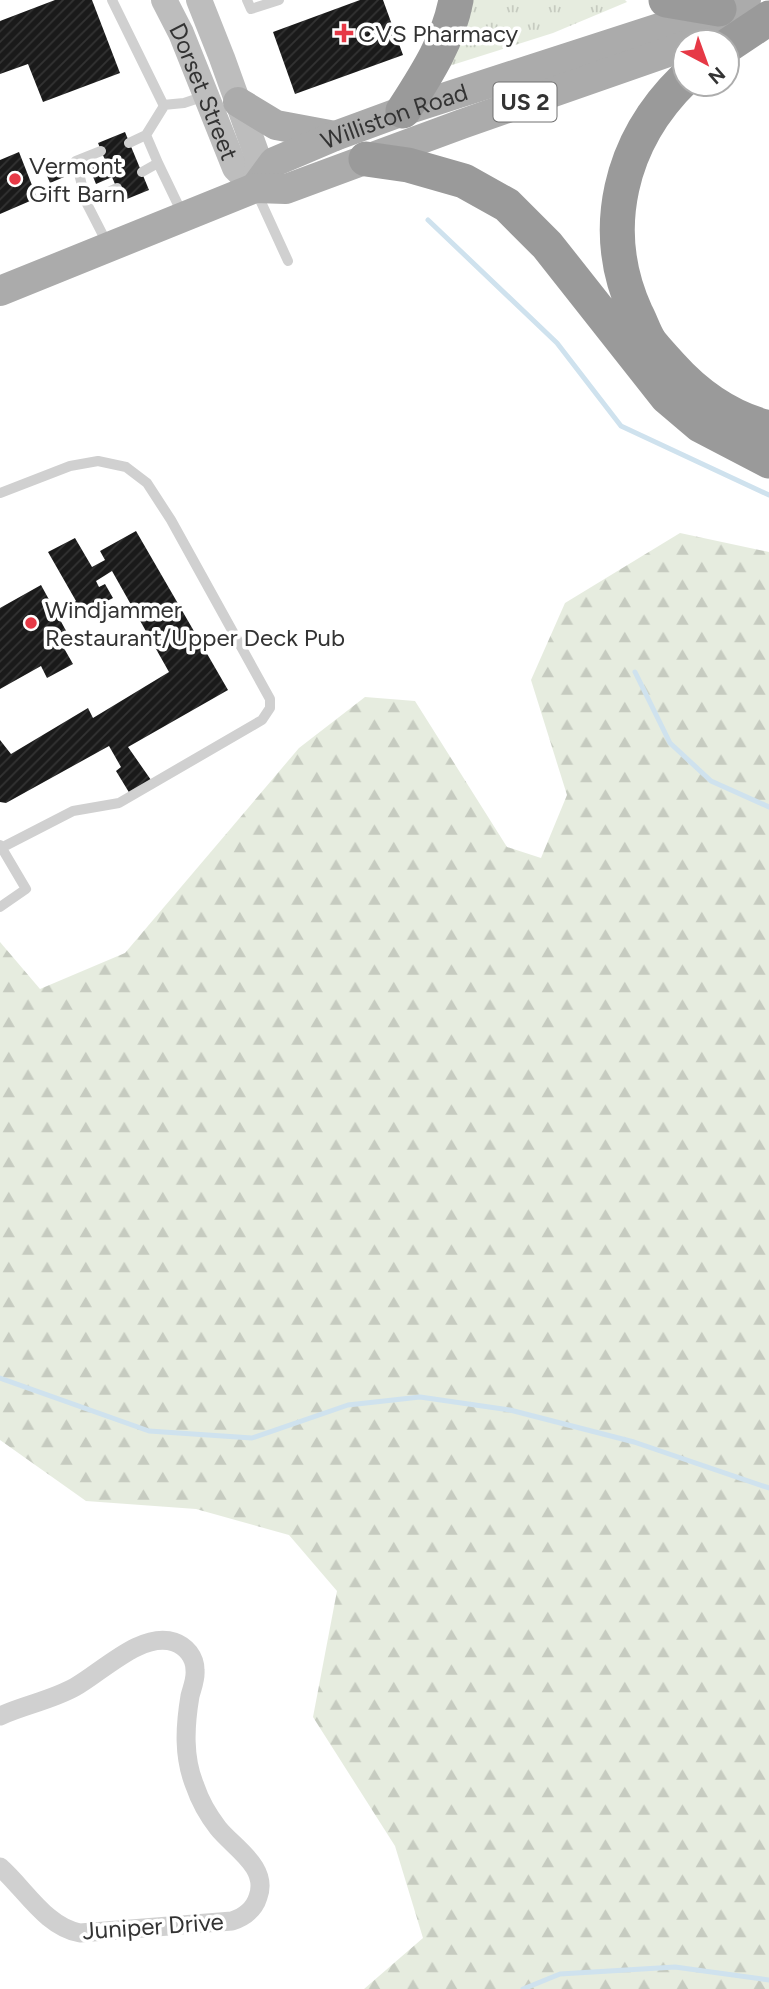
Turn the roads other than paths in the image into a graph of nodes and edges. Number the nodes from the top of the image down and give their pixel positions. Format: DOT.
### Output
graph roads {
  1 [pos="113,0"];
  2 [pos="164,0"];
  3 [pos="199,0"];
  4 [pos="247,0"];
  5 [pos="279,0"];
  6 [pos="456,0"];
  7 [pos="666,0"];
  8 [pos="733,4"];
  9 [pos="769,16"];
  10 [pos="735,28"];
  11 [pos="741,36"];
  12 [pos="671,51"];
  13 [pos="671,93"];
  14 [pos="206,96"];
  15 [pos="238,102"];
  16 [pos="163,105"];
  17 [pos="403,111"];
  18 [pos="146,135"];
  19 [pos="335,136"];
  20 [pos="129,143"];
  21 [pos="101,151"];
  22 [pos="366,159"];
  23 [pos="158,163"];
  24 [pos="142,172"];
  25 [pos="117,188"];
  26 [pos="255,188"];
  27 [pos="86,202"];
  28 [pos="184,217"];
  29 [pos="109,247"];
  30 [pos="288,261"];
  31 [pos="0,291"];
  32 [pos="769,428"];
  33 [pos="769,461"];
  34 [pos="0,493"];
  35 [pos="1,846"];
  36 [pos="0,906"];
  37 [pos="0,1716"];
  38 [pos="0,1867"];
  1 -- 16 [label="lane"];
  2 -- 14 [label="main road, Dorset Street"];
  3 -- 15 [label="main road, Dorset Street"];
  4 -- 5 [label="lane"];
  6 -- 17 [label="highway"];
  7 -- 8 [label="highway"];
  8 -- 17 [label="main road, Williston Road / US 2"];
  9 -- 10 [label="main road"];
  9 -- 11 [label="highway"];
  12 -- 22 [label="main road, Williston Road / US 2"];
  13 -- 32 [label="highway"];
  14 -- 16 [label="lane"];
  14 -- 26 [label="main road, Dorset Street"];
  15 -- 19 [label="main road"];
  15 -- 26 [label="main road, Dorset Street"];
  16 -- 18 [label="lane"];
  17 -- 19 [label="main road, Williston Road / US 2"];
  18 -- 20 [label="lane"];
  18 -- 23 [label="lane"];
  19 -- 26 [label="main road, Williston Road / US 2"];
  21 -- 27 [label="lane"];
  22 -- 26 [label="main road, Williston Road / US 2"];
  22 -- 33 [label="highway"];
  23 -- 24 [label="lane"];
  23 -- 28 [label="lane"];
  25 -- 27 [label="lane"];
  26 -- 28 [label="main road, Williston Road / US 2"];
  26 -- 30 [label="lane"];
  27 -- 29 [label="lane"];
  28 -- 29 [label="main road, Williston Road / US 2"];
  29 -- 31 [label="main road, Williston Road / US 2"];
  34 -- 35 [label="lane"];
  35 -- 36 [label="lane"];
  37 -- 38 [label="street, Juniper Drive"];
}
